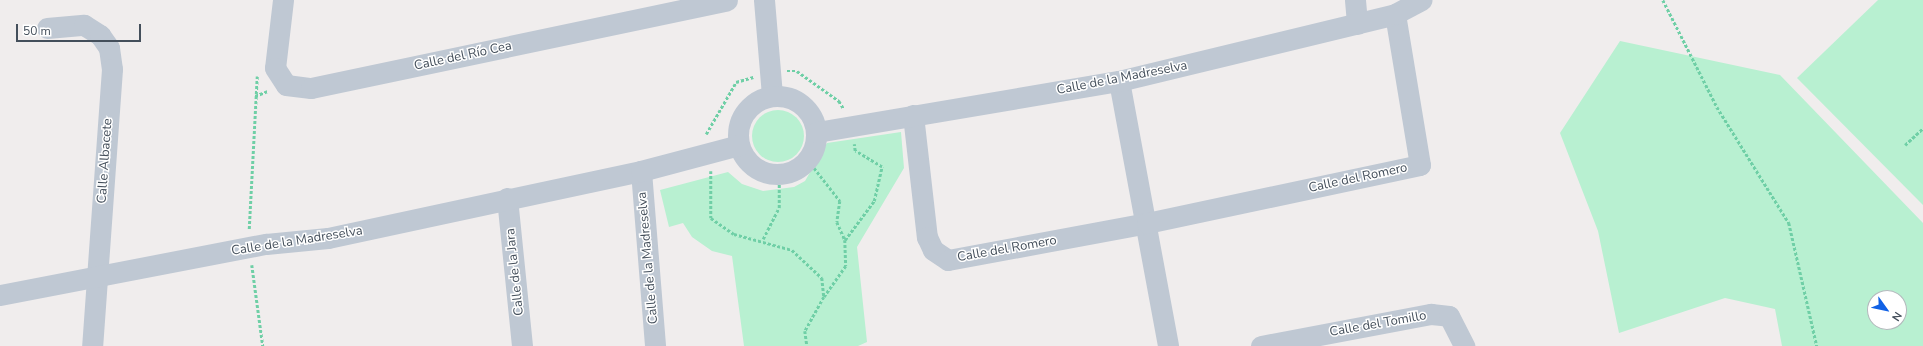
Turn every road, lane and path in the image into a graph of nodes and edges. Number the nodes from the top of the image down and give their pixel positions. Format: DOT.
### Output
graph roads {
  1 [pos="283,0"];
  2 [pos="727,0"];
  3 [pos="764,0"];
  4 [pos="1355,0"];
  5 [pos="1421,0"];
  6 [pos="1663,0"];
  7 [pos="1395,14"];
  8 [pos="1356,24"];
  9 [pos="47,28"];
  10 [pos="258,74"];
  11 [pos="1119,81"];
  12 [pos="772,96"];
  13 [pos="913,115"];
  14 [pos="1923,128"];
  15 [pos="817,132"];
  16 [pos="739,145"];
  17 [pos="1905,145"];
  18 [pos="808,160"];
  19 [pos="641,171"];
  20 [pos="779,175"];
  21 [pos="710,191"];
  22 [pos="507,198"];
  23 [pos="1147,224"];
  24 [pos="763,239"];
  25 [pos="249,248"];
  26 [pos="97,276"];
  27 [pos="0,295"];
  28 [pos="824,297"];
  29 [pos="92,346"];
  30 [pos="263,346"];
  31 [pos="522,346"];
  32 [pos="655,346"];
  33 [pos="807,346"];
  34 [pos="1168,346"];
  35 [pos="1261,346"];
  36 [pos="1464,346"];
  37 [pos="1817,346"];
  1 -- 2 [label="street, Calle del Río Cea"];
  3 -- 12 [label="street"];
  4 -- 8 [label="street"];
  5 -- 7 [label="street, Calle de la Madreselva"];
  6 -- 37 [label="path"];
  7 -- 8 [label="street, Calle de la Madreselva"];
  7 -- 23 [label="street, Calle del Romero"];
  8 -- 11 [label="street, Calle de la Madreselva"];
  9 -- 26 [label="street, Calle Albacete"];
  10 -- 25 [label="path"];
  11 -- 13 [label="street, Calle de la Madreselva"];
  11 -- 23 [label="street"];
  12 -- 15 [label="street"];
  12 -- 16 [label="street"];
  13 -- 15 [label="street, Calle de la Madreselva"];
  13 -- 23 [label="street, Calle del Romero"];
  14 -- 17 [label="path"];
  15 -- 18 [label="street"];
  16 -- 19 [label="street, Calle de la Madreselva"];
  16 -- 20 [label="street"];
  18 -- 20 [label="street"];
  18 -- 28 [label="path"];
  19 -- 22 [label="street, Calle de la Madreselva"];
  19 -- 32 [label="street, Calle de la Madreselva"];
  20 -- 24 [label="path"];
  21 -- 24 [label="path"];
  22 -- 25 [label="street, Calle de la Madreselva"];
  22 -- 31 [label="street, Calle de la Jara"];
  23 -- 34 [label="street"];
  24 -- 28 [label="path"];
  25 -- 26 [label="street, Calle de la Madreselva"];
  25 -- 30 [label="path"];
  26 -- 27 [label="street, Calle de la Madreselva"];
  26 -- 29 [label="street, Calle Albacete"];
  28 -- 33 [label="path"];
  35 -- 36 [label="street, Calle del Tomillo"];
}
